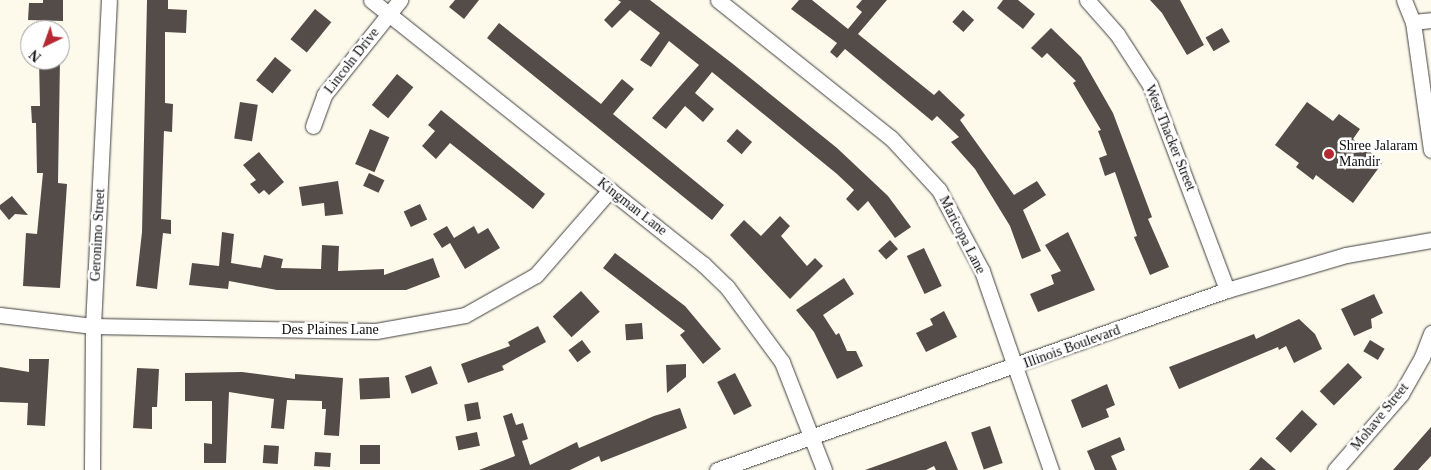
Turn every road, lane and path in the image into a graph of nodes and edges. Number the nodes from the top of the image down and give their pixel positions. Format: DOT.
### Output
graph roads {
  1 [pos="109,0"];
  2 [pos="371,0"];
  3 [pos="400,0"];
  4 [pos="718,0"];
  5 [pos="1087,0"];
  6 [pos="1404,0"];
  7 [pos="388,14"];
  8 [pos="1431,20"];
  9 [pos="1413,22"];
  10 [pos="313,126"];
  11 [pos="1431,150"];
  12 [pos="610,190"];
  13 [pos="1431,240"];
  14 [pos="1227,290"];
  15 [pos="0,315"];
  16 [pos="93,326"];
  17 [pos="1431,333"];
  18 [pos="1015,367"];
  19 [pos="813,437"];
  20 [pos="92,470"];
  21 [pos="717,470"];
  22 [pos="824,470"];
  23 [pos="1051,470"];
  24 [pos="1335,470"];
  1 -- 16 [label="street, Geronimo Street"];
  2 -- 7 [label="street, Kingman Lane"];
  3 -- 7 [label="street, Lincoln Drive"];
  4 -- 18 [label="street, Maricopa Lane"];
  5 -- 14 [label="street, West Thacker Street"];
  6 -- 9 [label="street"];
  7 -- 10 [label="street, Lincoln Drive"];
  7 -- 12 [label="street, Kingman Lane"];
  8 -- 9 [label="street"];
  9 -- 11 [label="street"];
  12 -- 16 [label="street, Des Plaines Lane"];
  12 -- 19 [label="street, Kingman Lane"];
  13 -- 14 [label="street, Illinois Boulevard"];
  14 -- 18 [label="street, Illinois Boulevard"];
  15 -- 16 [label="street, Des Plaines Lane"];
  16 -- 20 [label="street, Geronimo Street"];
  17 -- 24 [label="street, Mohave Street"];
  18 -- 19 [label="street, Illinois Boulevard"];
  18 -- 23 [label="street, Maricopa Lane"];
  19 -- 21 [label="street, Illinois Boulevard"];
  19 -- 22 [label="street, Kingman Lane"];
}
